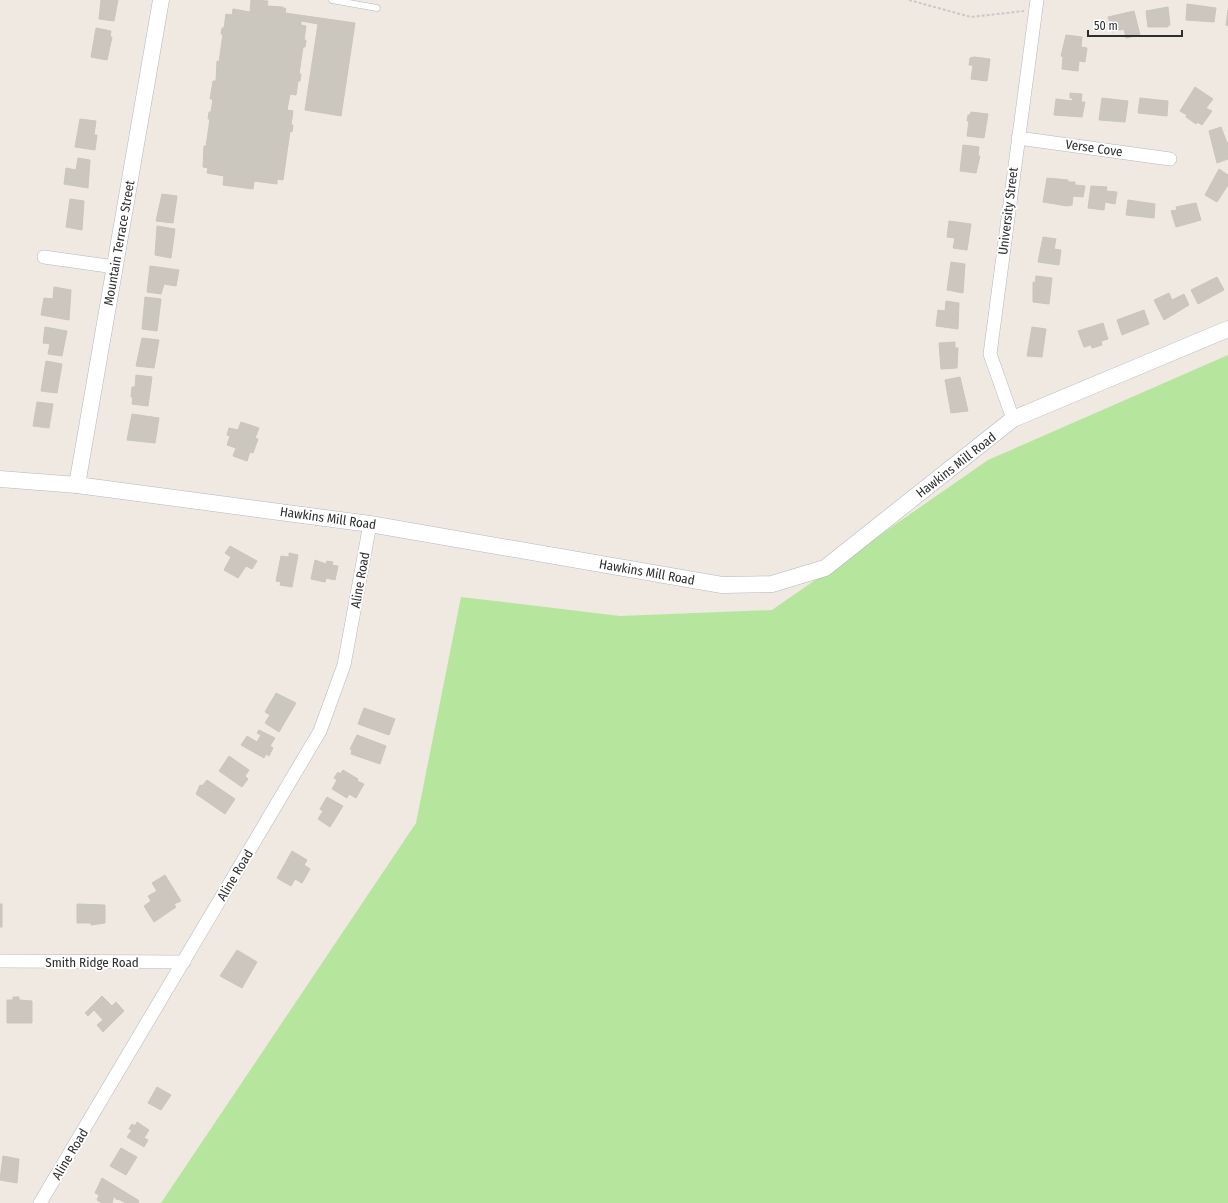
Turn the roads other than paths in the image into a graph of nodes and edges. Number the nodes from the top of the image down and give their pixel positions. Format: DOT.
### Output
graph roads {
  1 [pos="161,0"];
  2 [pos="332,0"];
  3 [pos="1036,5"];
  4 [pos="377,8"];
  5 [pos="1018,138"];
  6 [pos="1170,159"];
  7 [pos="44,257"];
  8 [pos="115,267"];
  9 [pos="1228,329"];
  10 [pos="1013,419"];
  11 [pos="0,479"];
  12 [pos="77,485"];
  13 [pos="370,524"];
  14 [pos="0,961"];
  15 [pos="184,962"];
  16 [pos="40,1203"];
  1 -- 8 [label="street, Mountain Terrace Street"];
  2 -- 4 [label="lane"];
  3 -- 5 [label="street, University Street"];
  5 -- 6 [label="street, Verse Cove"];
  5 -- 10 [label="street, University Street"];
  7 -- 8 [label="street"];
  8 -- 12 [label="street, Mountain Terrace Street"];
  9 -- 10 [label="street, Hawkins Mill Road"];
  10 -- 13 [label="street, Hawkins Mill Road"];
  11 -- 12 [label="street, Hawkins Mill Road"];
  12 -- 13 [label="street, Hawkins Mill Road"];
  13 -- 15 [label="street, Aline Road"];
  14 -- 15 [label="street, Smith Ridge Road"];
  15 -- 16 [label="street, Aline Road"];
}
